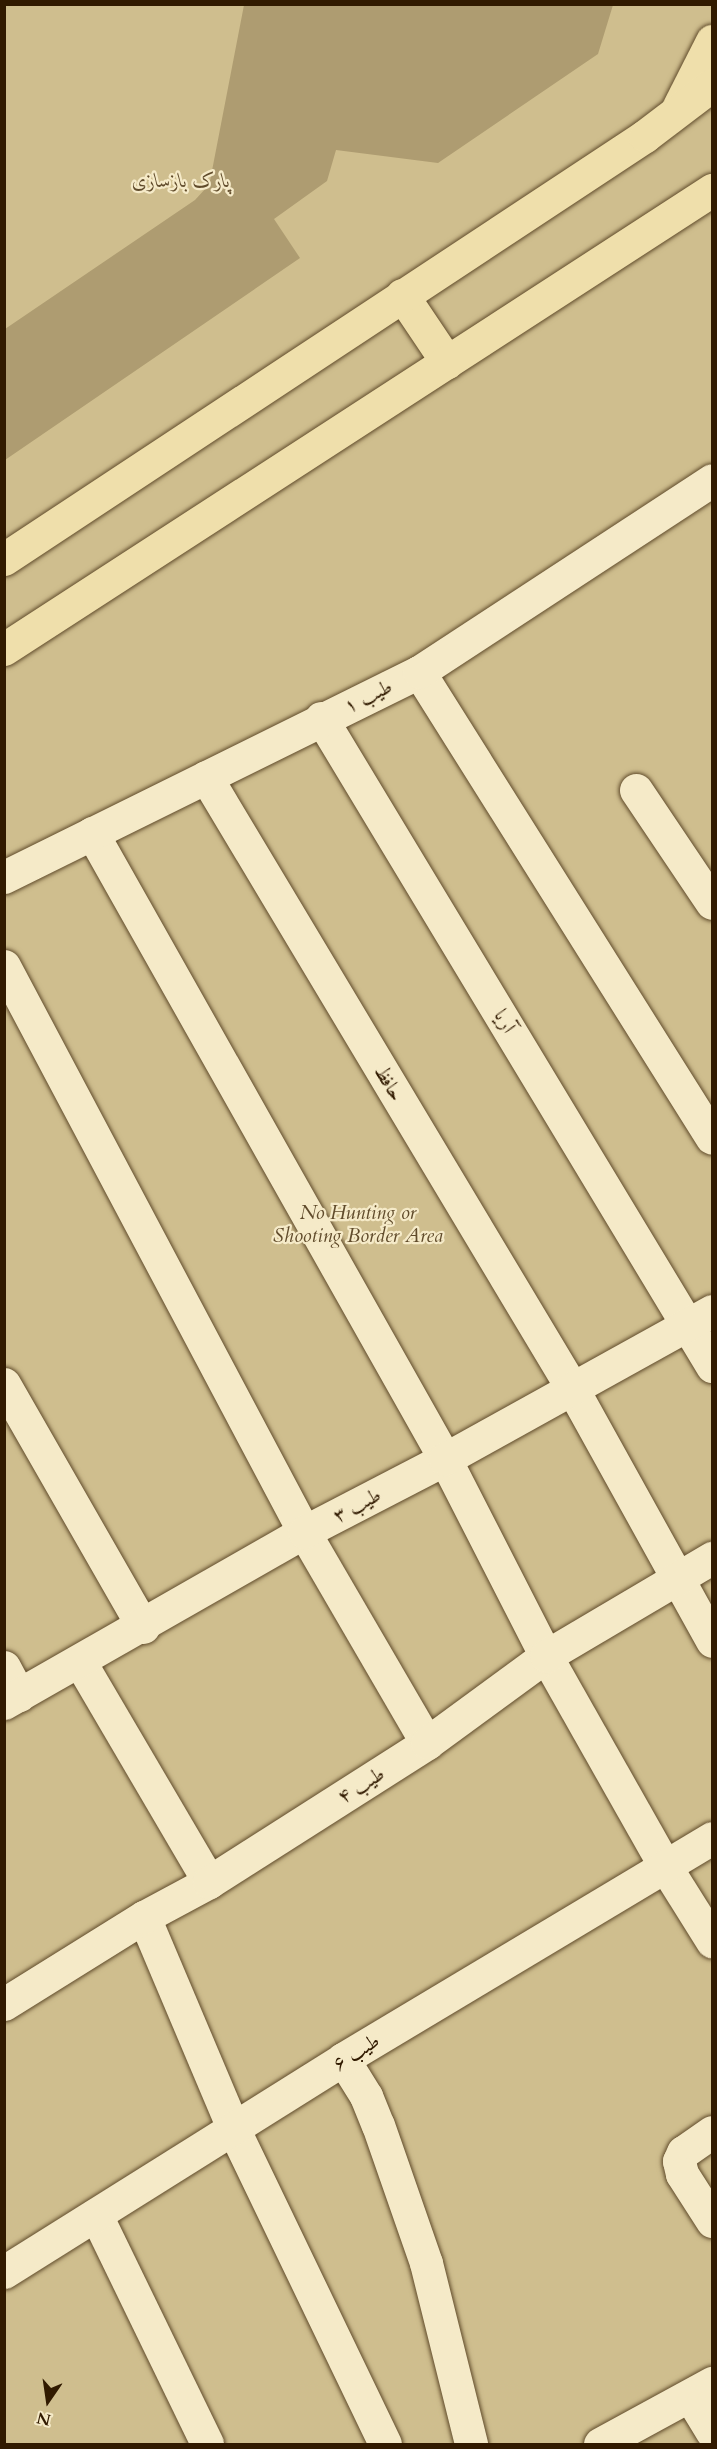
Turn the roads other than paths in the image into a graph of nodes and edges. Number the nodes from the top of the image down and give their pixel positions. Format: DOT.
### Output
graph roads {
  1 [pos="712,41"];
  2 [pos="712,85"];
  3 [pos="674,116"];
  4 [pos="712,190"];
  5 [pos="402,296"];
  6 [pos="447,362"];
  7 [pos="712,480"];
  8 [pos="4,559"];
  9 [pos="4,649"];
  10 [pos="418,672"];
  11 [pos="321,718"];
  12 [pos="206,777"];
  13 [pos="636,790"];
  14 [pos="92,833"];
  15 [pos="4,877"];
  16 [pos="712,903"];
  17 [pos="4,966"];
  18 [pos="712,1138"];
  19 [pos="701,1318"];
  20 [pos="712,1366"];
  21 [pos="4,1384"];
  22 [pos="572,1388"];
  23 [pos="445,1459"];
  24 [pos="304,1532"];
  25 [pos="712,1558"];
  26 [pos="676,1578"];
  27 [pos="143,1627"];
  28 [pos="712,1641"];
  29 [pos="546,1656"];
  30 [pos="80,1662"];
  31 [pos="9,1688"];
  32 [pos="427,1743"];
  33 [pos="712,1838"];
  34 [pos="665,1866"];
  35 [pos="209,1882"];
  36 [pos="144,1917"];
  37 [pos="712,1941"];
  38 [pos="4,2004"];
  39 [pos="343,2059"];
  40 [pos="234,2130"];
  41 [pos="712,2132"];
  42 [pos="96,2215"];
  43 [pos="712,2222"];
  44 [pos="4,2272"];
  45 [pos="701,2389"];
  46 [pos="712,2432"];
  47 [pos="207,2445"];
  48 [pos="385,2445"];
  49 [pos="471,2445"];
  50 [pos="600,2445"];
  1 -- 3 [label="main road"];
  2 -- 3 [label="main road"];
  3 -- 5 [label="main road"];
  4 -- 6 [label="main road"];
  5 -- 6 [label="main road"];
  5 -- 8 [label="main road"];
  6 -- 9 [label="main road"];
  7 -- 10 [label="street, طیب ۱"];
  10 -- 11 [label="street, طیب ۱"];
  10 -- 18 [label="street"];
  11 -- 12 [label="street, طیب ۱"];
  11 -- 19 [label="street, آریا"];
  12 -- 14 [label="street, طیب ۱"];
  12 -- 22 [label="street, حافظ"];
  13 -- 16 [label="street"];
  14 -- 15 [label="street, طیب ۱"];
  14 -- 23 [label="street"];
  17 -- 24 [label="street"];
  19 -- 20 [label="street, آریا"];
  19 -- 22 [label="street, طیب ۳"];
  21 -- 27 [label="street"];
  22 -- 23 [label="street, طیب ۳"];
  22 -- 26 [label="street, حافظ"];
  23 -- 24 [label="street, طیب ۳"];
  23 -- 29 [label="street"];
  24 -- 27 [label="street, طیب ۳"];
  24 -- 32 [label="street"];
  25 -- 26 [label="street, طیب ۴"];
  26 -- 28 [label="street, حافظ"];
  26 -- 29 [label="street, طیب ۴"];
  27 -- 30 [label="street, طیب ۳"];
  29 -- 32 [label="street, طیب ۴"];
  29 -- 34 [label="street"];
  30 -- 31 [label="street, طیب ۳"];
  30 -- 35 [label="street"];
  32 -- 35 [label="street, طیب ۴"];
  33 -- 34 [label="street, طیب ۶"];
  34 -- 37 [label="street"];
  34 -- 39 [label="street, طیب ۶"];
  35 -- 36 [label="street, طیب ۴"];
  36 -- 38 [label="street, طیب ۴"];
  36 -- 40 [label="street"];
  39 -- 40 [label="street, طیب ۶"];
  39 -- 49 [label="street"];
  40 -- 42 [label="street, طیب ۶"];
  40 -- 48 [label="street"];
  41 -- 43 [label="street"];
  42 -- 44 [label="street, طیب ۶"];
  42 -- 47 [label="street"];
  45 -- 46 [label="street"];
  45 -- 50 [label="street"];
}
